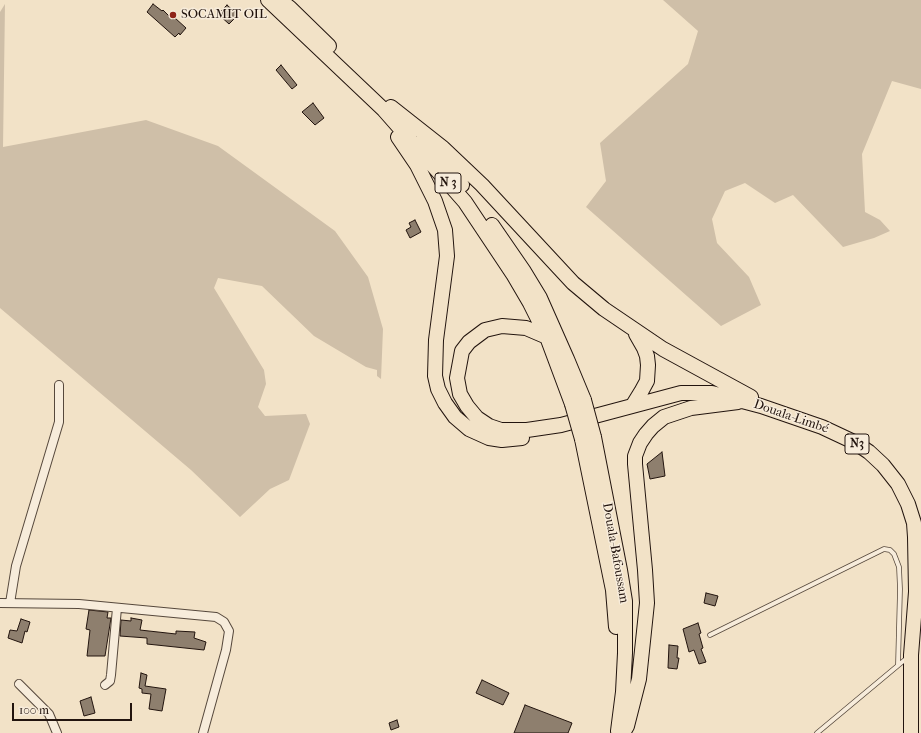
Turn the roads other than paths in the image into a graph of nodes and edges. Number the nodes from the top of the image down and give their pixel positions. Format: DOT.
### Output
graph roads {
  1 [pos="268,0"];
  2 [pos="280,0"];
  3 [pos="388,109"];
  4 [pos="633,329"];
  5 [pos="547,337"];
  6 [pos="59,385"];
  7 [pos="578,402"];
  8 [pos="747,402"];
  9 [pos="633,405"];
  10 [pos="776,410"];
  11 [pos="561,425"];
  12 [pos="588,438"];
  13 [pos="0,602"];
  14 [pos="10,603"];
  15 [pos="117,608"];
  16 [pos="710,635"];
  17 [pos="916,652"];
  18 [pos="898,665"];
  19 [pos="19,684"];
  20 [pos="105,685"];
  21 [pos="57,733"];
  22 [pos="203,733"];
  23 [pos="609,733"];
  24 [pos="618,733"];
  25 [pos="623,733"];
  26 [pos="817,733"];
  27 [pos="911,733"];
  1 -- 3 [label="highway, N 3"];
  2 -- 3 [label="highway, N 3"];
  3 -- 4 [label="highway"];
  3 -- 5 [label="highway, N 3"];
  3 -- 7 [label="highway, N 3"];
  3 -- 11 [label="highway"];
  4 -- 9 [label="highway"];
  4 -- 10 [label="highway"];
  5 -- 7 [label="highway, N 3"];
  5 -- 11 [label="highway"];
  6 -- 14 [label="street"];
  7 -- 12 [label="highway, Douala-Bafoussam, bridge"];
  8 -- 9 [label="highway, Douala-Limbé / N3"];
  8 -- 10 [label="highway, Douala-Limbé / N3"];
  8 -- 25 [label="highway"];
  9 -- 11 [label="highway, Douala-Limbé / N3"];
  10 -- 17 [label="highway, Douala-Limbé / N3"];
  12 -- 23 [label="highway, Douala-Bafoussam"];
  12 -- 24 [label="highway, Douala-Bafoussam"];
  13 -- 14 [label="street"];
  14 -- 15 [label="street"];
  15 -- 20 [label="street"];
  15 -- 22 [label="street"];
  16 -- 18 [label="lane"];
  17 -- 18 [label="lane"];
  17 -- 27 [label="highway, Douala-Limbé / N3"];
  18 -- 26 [label="lane"];
  19 -- 21 [label="street"];
}
